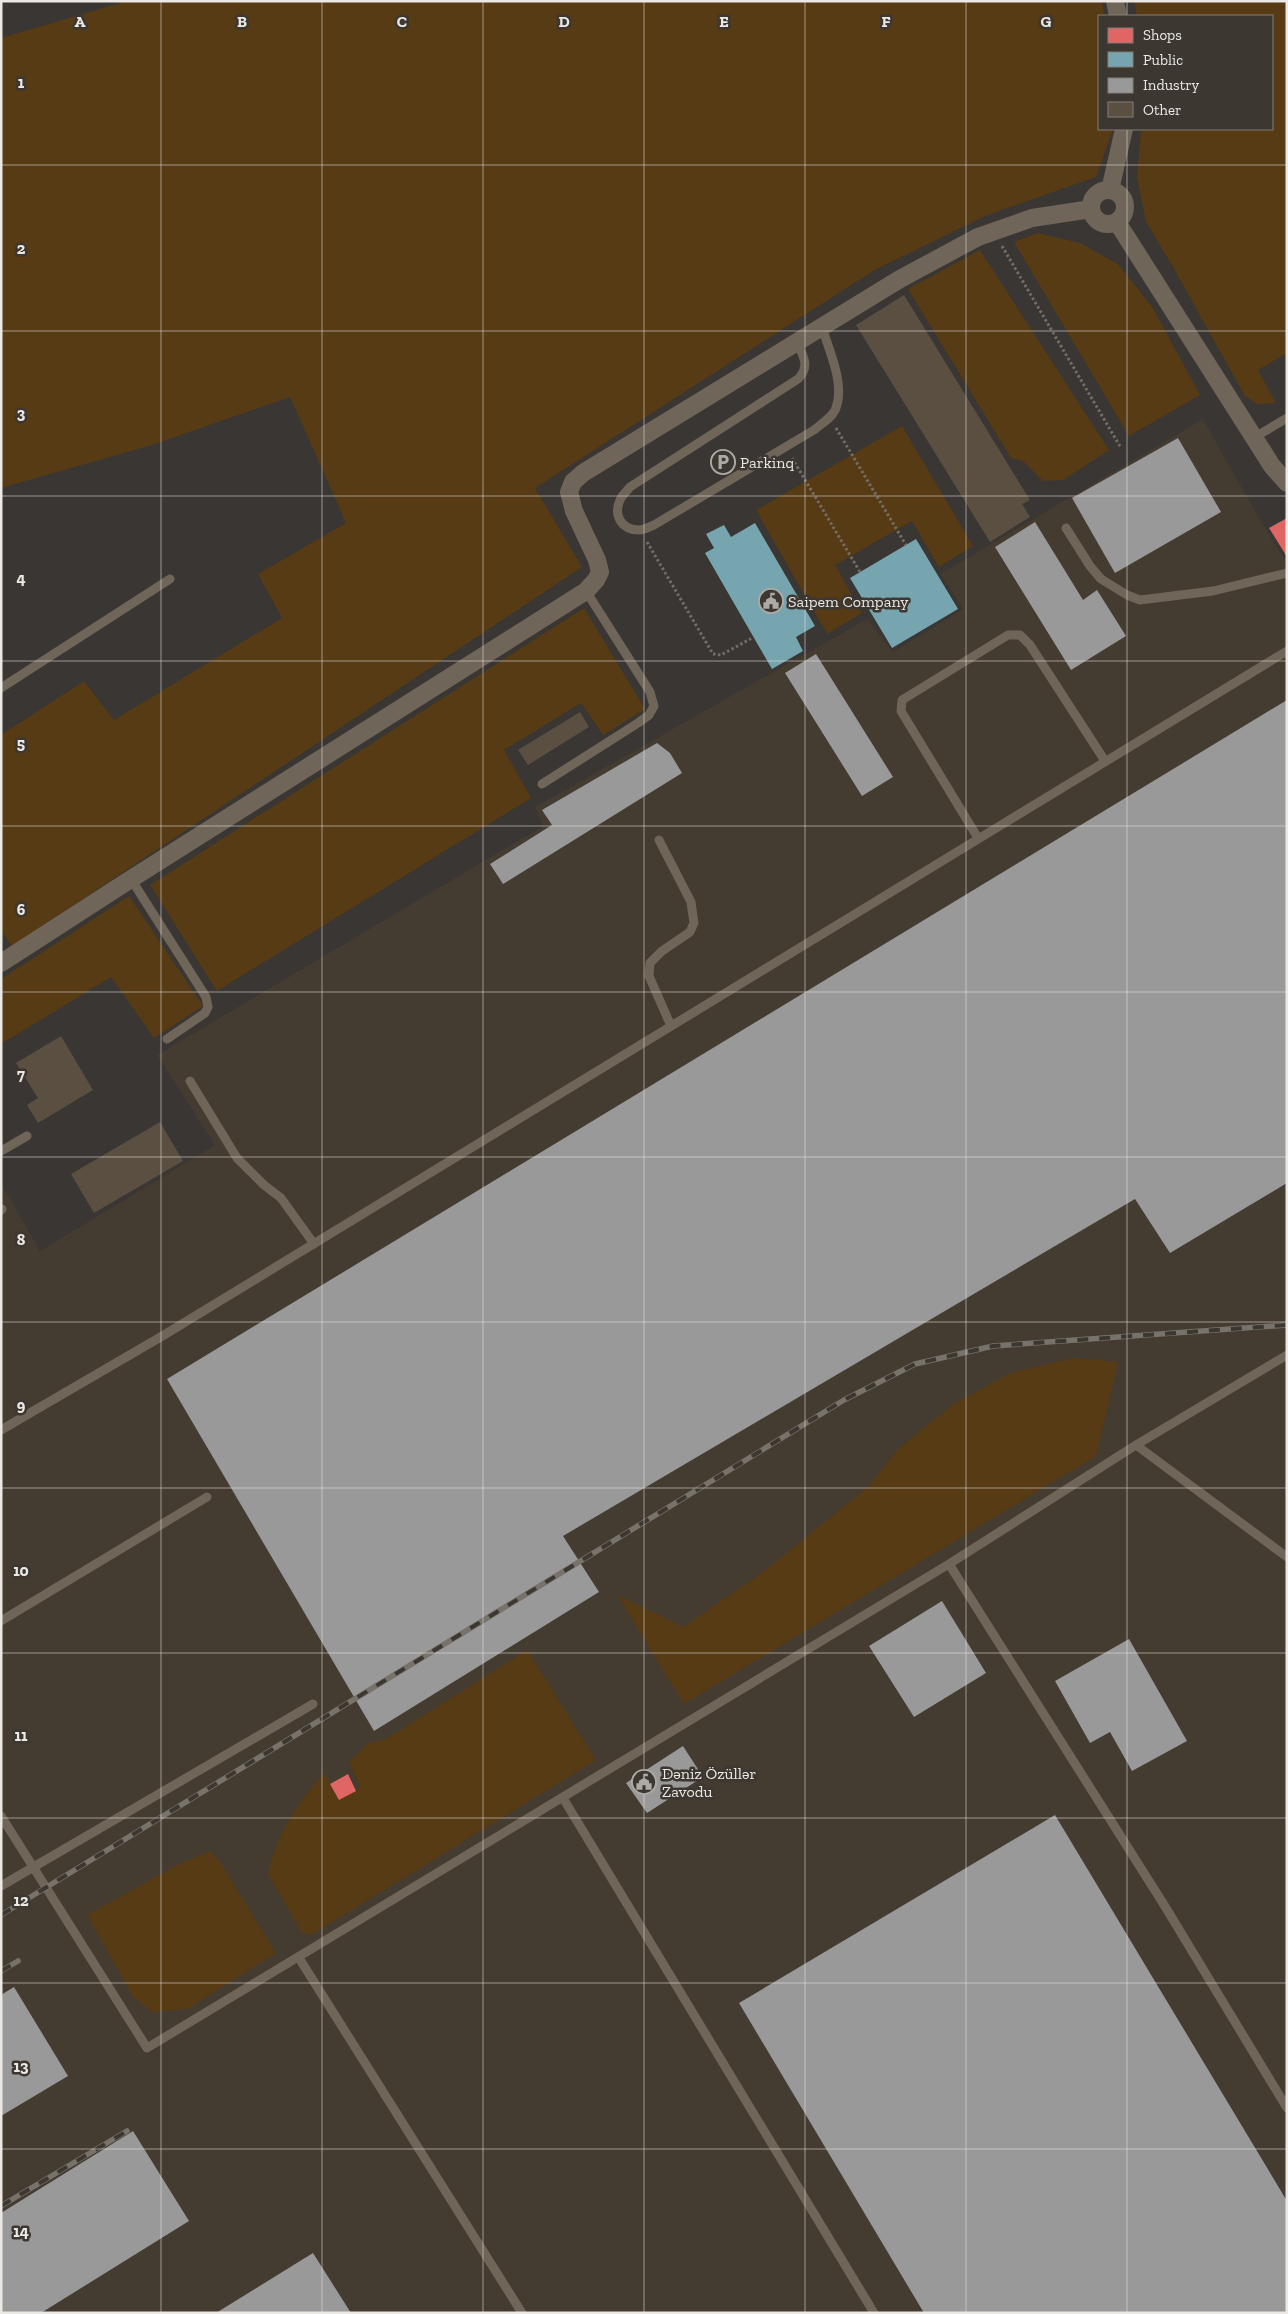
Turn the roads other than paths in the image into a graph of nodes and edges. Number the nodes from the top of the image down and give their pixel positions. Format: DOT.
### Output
graph roads {
  1 [pos="1115,1"];
  2 [pos="1118,15"];
  3 [pos="1124,130"];
  4 [pos="1110,190"];
  5 [pos="1091,209"];
  6 [pos="1117,222"];
  7 [pos="822,327"];
  8 [pos="797,343"];
  9 [pos="1287,418"];
  10 [pos="1255,437"];
  11 [pos="1287,483"];
  12 [pos="1066,528"];
  13 [pos="1287,573"];
  14 [pos="170,579"];
  15 [pos="586,591"];
  16 [pos="1287,651"];
  17 [pos="1,688"];
  18 [pos="1105,761"];
  19 [pos="542,784"];
  20 [pos="978,838"];
  21 [pos="659,840"];
  22 [pos="131,879"];
  23 [pos="2,961"];
  24 [pos="671,1026"];
  25 [pos="167,1040"];
  26 [pos="190,1081"];
  27 [pos="27,1136"];
  28 [pos="1,1151"];
  29 [pos="314,1244"];
  30 [pos="1287,1355"];
  31 [pos="1,1430"];
  32 [pos="1136,1445"];
  33 [pos="207,1497"];
  34 [pos="1287,1557"];
  35 [pos="950,1564"];
  36 [pos="1,1621"];
  37 [pos="313,1704"];
  38 [pos="563,1798"];
  39 [pos="1,1816"];
  40 [pos="34,1867"];
  41 [pos="1,1886"];
  42 [pos="298,1958"];
  43 [pos="1287,2108"];
  44 [pos="522,2313"];
  45 [pos="874,2313"];
  1 -- 2 [label="street"];
  3 -- 4 [label="street"];
  4 -- 5 [label="street"];
  4 -- 6 [label="street"];
  5 -- 6 [label="street"];
  5 -- 7 [label="street"];
  6 -- 10 [label="street"];
  7 -- 8 [label="street"];
  7 -- 8 [label="lane"];
  8 -- 15 [label="street"];
  9 -- 10 [label="lane"];
  10 -- 11 [label="street"];
  12 -- 13 [label="lane"];
  14 -- 17 [label="lane"];
  15 -- 19 [label="lane"];
  15 -- 22 [label="street"];
  16 -- 18 [label="lane"];
  18 -- 20 [label="lane"];
  18 -- 20 [label="lane"];
  20 -- 24 [label="lane"];
  21 -- 24 [label="lane"];
  22 -- 23 [label="street"];
  22 -- 25 [label="lane"];
  24 -- 29 [label="lane"];
  26 -- 29 [label="lane"];
  27 -- 28 [label="lane"];
  29 -- 31 [label="lane"];
  30 -- 32 [label="lane"];
  32 -- 34 [label="lane"];
  32 -- 35 [label="lane"];
  33 -- 36 [label="lane"];
  35 -- 38 [label="lane"];
  35 -- 43 [label="lane"];
  37 -- 40 [label="lane"];
  38 -- 42 [label="lane"];
  38 -- 45 [label="lane"];
  39 -- 40 [label="lane"];
  40 -- 41 [label="lane"];
  40 -- 42 [label="lane"];
  42 -- 44 [label="lane"];
}
